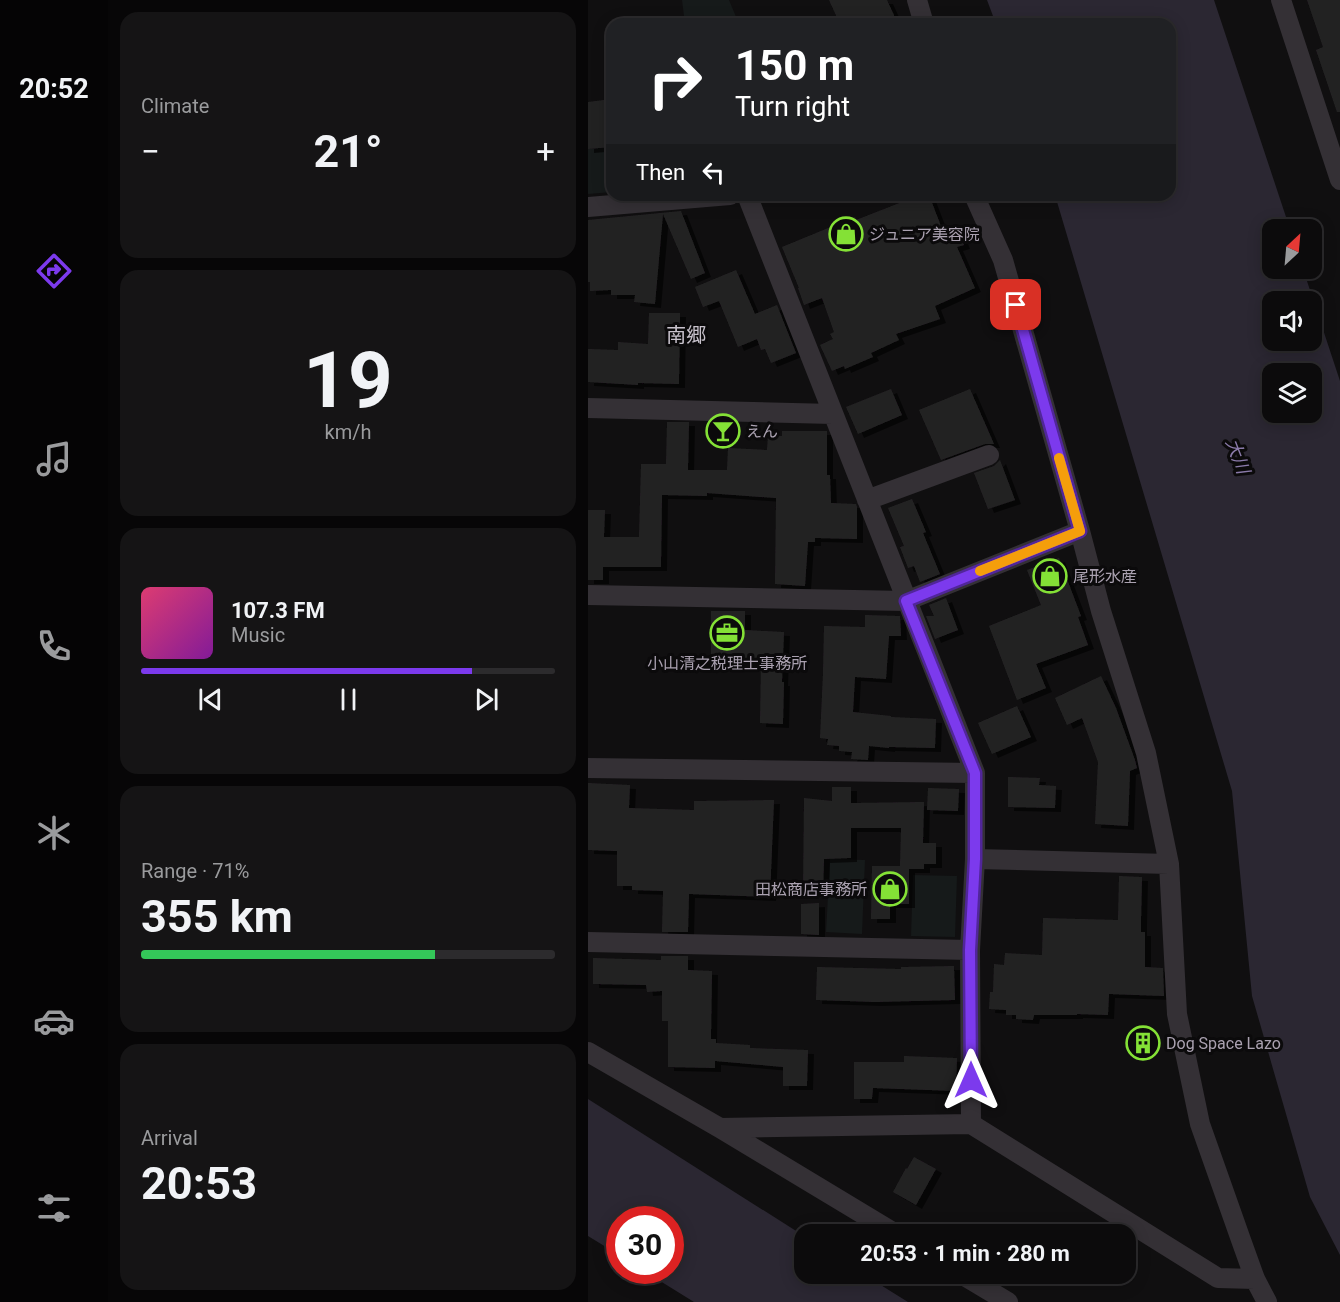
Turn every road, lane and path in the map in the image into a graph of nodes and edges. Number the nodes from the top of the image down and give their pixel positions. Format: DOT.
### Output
graph roads {
  1 [pos="917,0"];
  2 [pos="1281,0"];
  3 [pos="922,18"];
  4 [pos="1340,180"];
  5 [pos="659,201"];
  6 [pos="749,201"];
  7 [pos="977,201"];
  8 [pos="588,207"];
  9 [pos="588,408"];
  10 [pos="833,414"];
  11 [pos="989,455"];
  12 [pos="867,500"];
  13 [pos="1080,531"];
  14 [pos="588,595"];
  15 [pos="906,601"];
  16 [pos="588,768"];
  17 [pos="975,773"];
  18 [pos="975,859"];
  19 [pos="1170,864"];
  20 [pos="588,942"];
  21 [pos="970,950"];
  22 [pos="588,1052"];
  23 [pos="971,1124"];
  24 [pos="720,1128"];
  25 [pos="879,1224"];
  26 [pos="1255,1279"];
  27 [pos="978,1284"];
  28 [pos="1008,1302"];
  29 [pos="1267,1302"];
  1 -- 3 [label="street"];
  2 -- 4 [label="street"];
  5 -- 8 [label="street"];
  6 -- 10 [label="street"];
  7 -- 13 [label="street"];
  9 -- 10 [label="street"];
  10 -- 12 [label="street"];
  11 -- 12 [label="street"];
  12 -- 15 [label="street"];
  13 -- 15 [label="street"];
  13 -- 19 [label="street"];
  14 -- 15 [label="street"];
  15 -- 17 [label="street"];
  16 -- 17 [label="street"];
  17 -- 18 [label="street"];
  18 -- 19 [label="street"];
  18 -- 21 [label="street"];
  19 -- 26 [label="street"];
  20 -- 21 [label="street"];
  21 -- 23 [label="street"];
  22 -- 24 [label="street"];
  23 -- 24 [label="street"];
  23 -- 26 [label="street"];
  24 -- 25 [label="street"];
  26 -- 29 [label="street"];
  27 -- 28 [label="street"];
}
